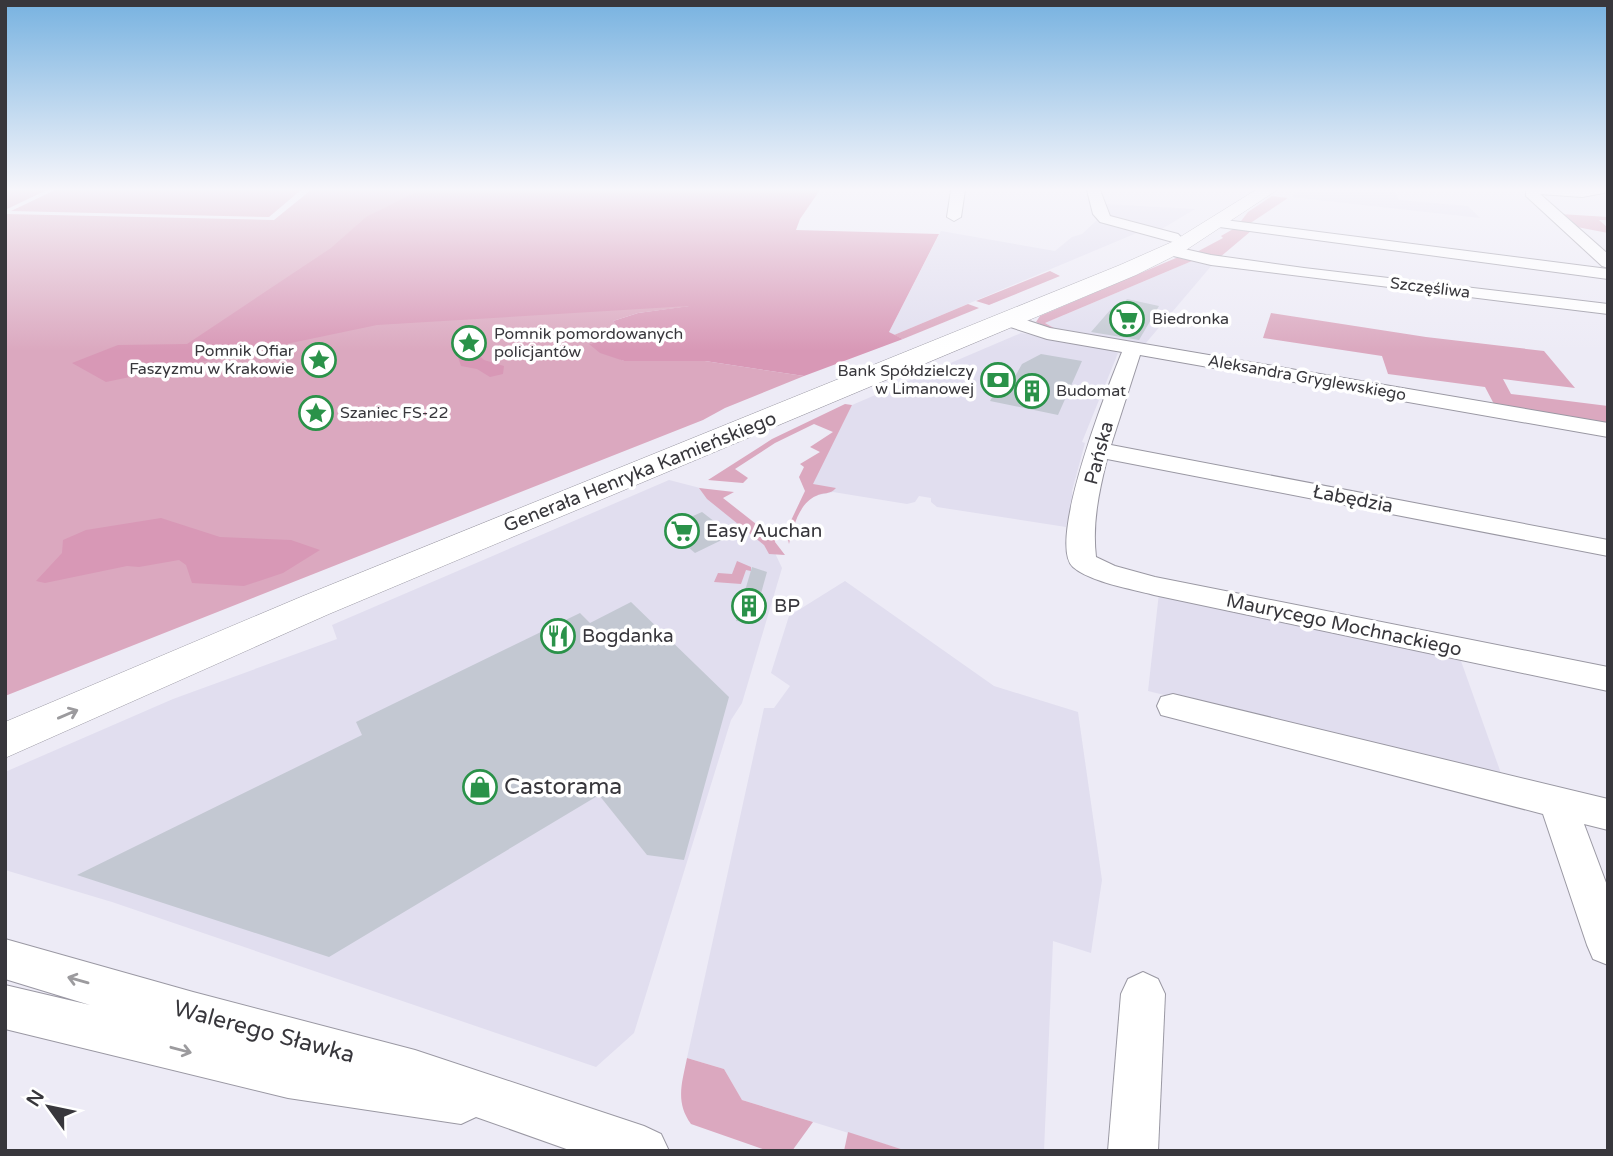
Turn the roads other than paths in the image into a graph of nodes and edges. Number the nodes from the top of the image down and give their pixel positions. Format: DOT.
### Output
graph roads {
  1 [pos="1172,244"];
  2 [pos="1378,244"];
  3 [pos="1587,244"];
  4 [pos="1608,263"];
  5 [pos="1608,274"];
  6 [pos="1608,309"];
  7 [pos="1008,320"];
  8 [pos="1133,348"];
  9 [pos="1608,430"];
  10 [pos="1098,450"];
  11 [pos="1608,548"];
  12 [pos="1083,561"];
  13 [pos="1608,679"];
  14 [pos="1172,706"];
  15 [pos="5,714"];
  16 [pos="5,741"];
  17 [pos="1558,803"];
  18 [pos="1608,815"];
  19 [pos="1608,945"];
  20 [pos="5,959"];
  21 [pos="1143,994"];
  22 [pos="5,1007"];
  23 [pos="523,1107"];
  24 [pos="644,1151"];
  25 [pos="1133,1151"];
  1 -- 6 [label="street, Szczęśliwa"];
  1 -- 7 [label="main road, Generała Henryka Kamieńskiego"];
  1 -- 15 [label="main road, Generała Henryka Kamieńskiego"];
  2 -- 5 [label="street"];
  3 -- 4 [label="street"];
  7 -- 8 [label="street, Aleksandra Gryglewskiego"];
  16 -- 7 [label="main road, Generała Henryka Kamieńskiego, one-way"];
  8 -- 9 [label="street, Aleksandra Gryglewskiego"];
  8 -- 10 [label="street, Pańska"];
  10 -- 11 [label="street, Łabędzia"];
  10 -- 12 [label="street, Pańska"];
  12 -- 13 [label="street, Maurycego Mochnackiego"];
  14 -- 17 [label="street"];
  17 -- 18 [label="street"];
  17 -- 19 [label="street"];
  23 -- 20 [label="street, Walerego Sławka, one-way"];
  21 -- 25 [label="street"];
  22 -- 23 [label="street, Walerego Sławka, one-way"];
  23 -- 24 [label="street, Walerego Sławka"];
}
